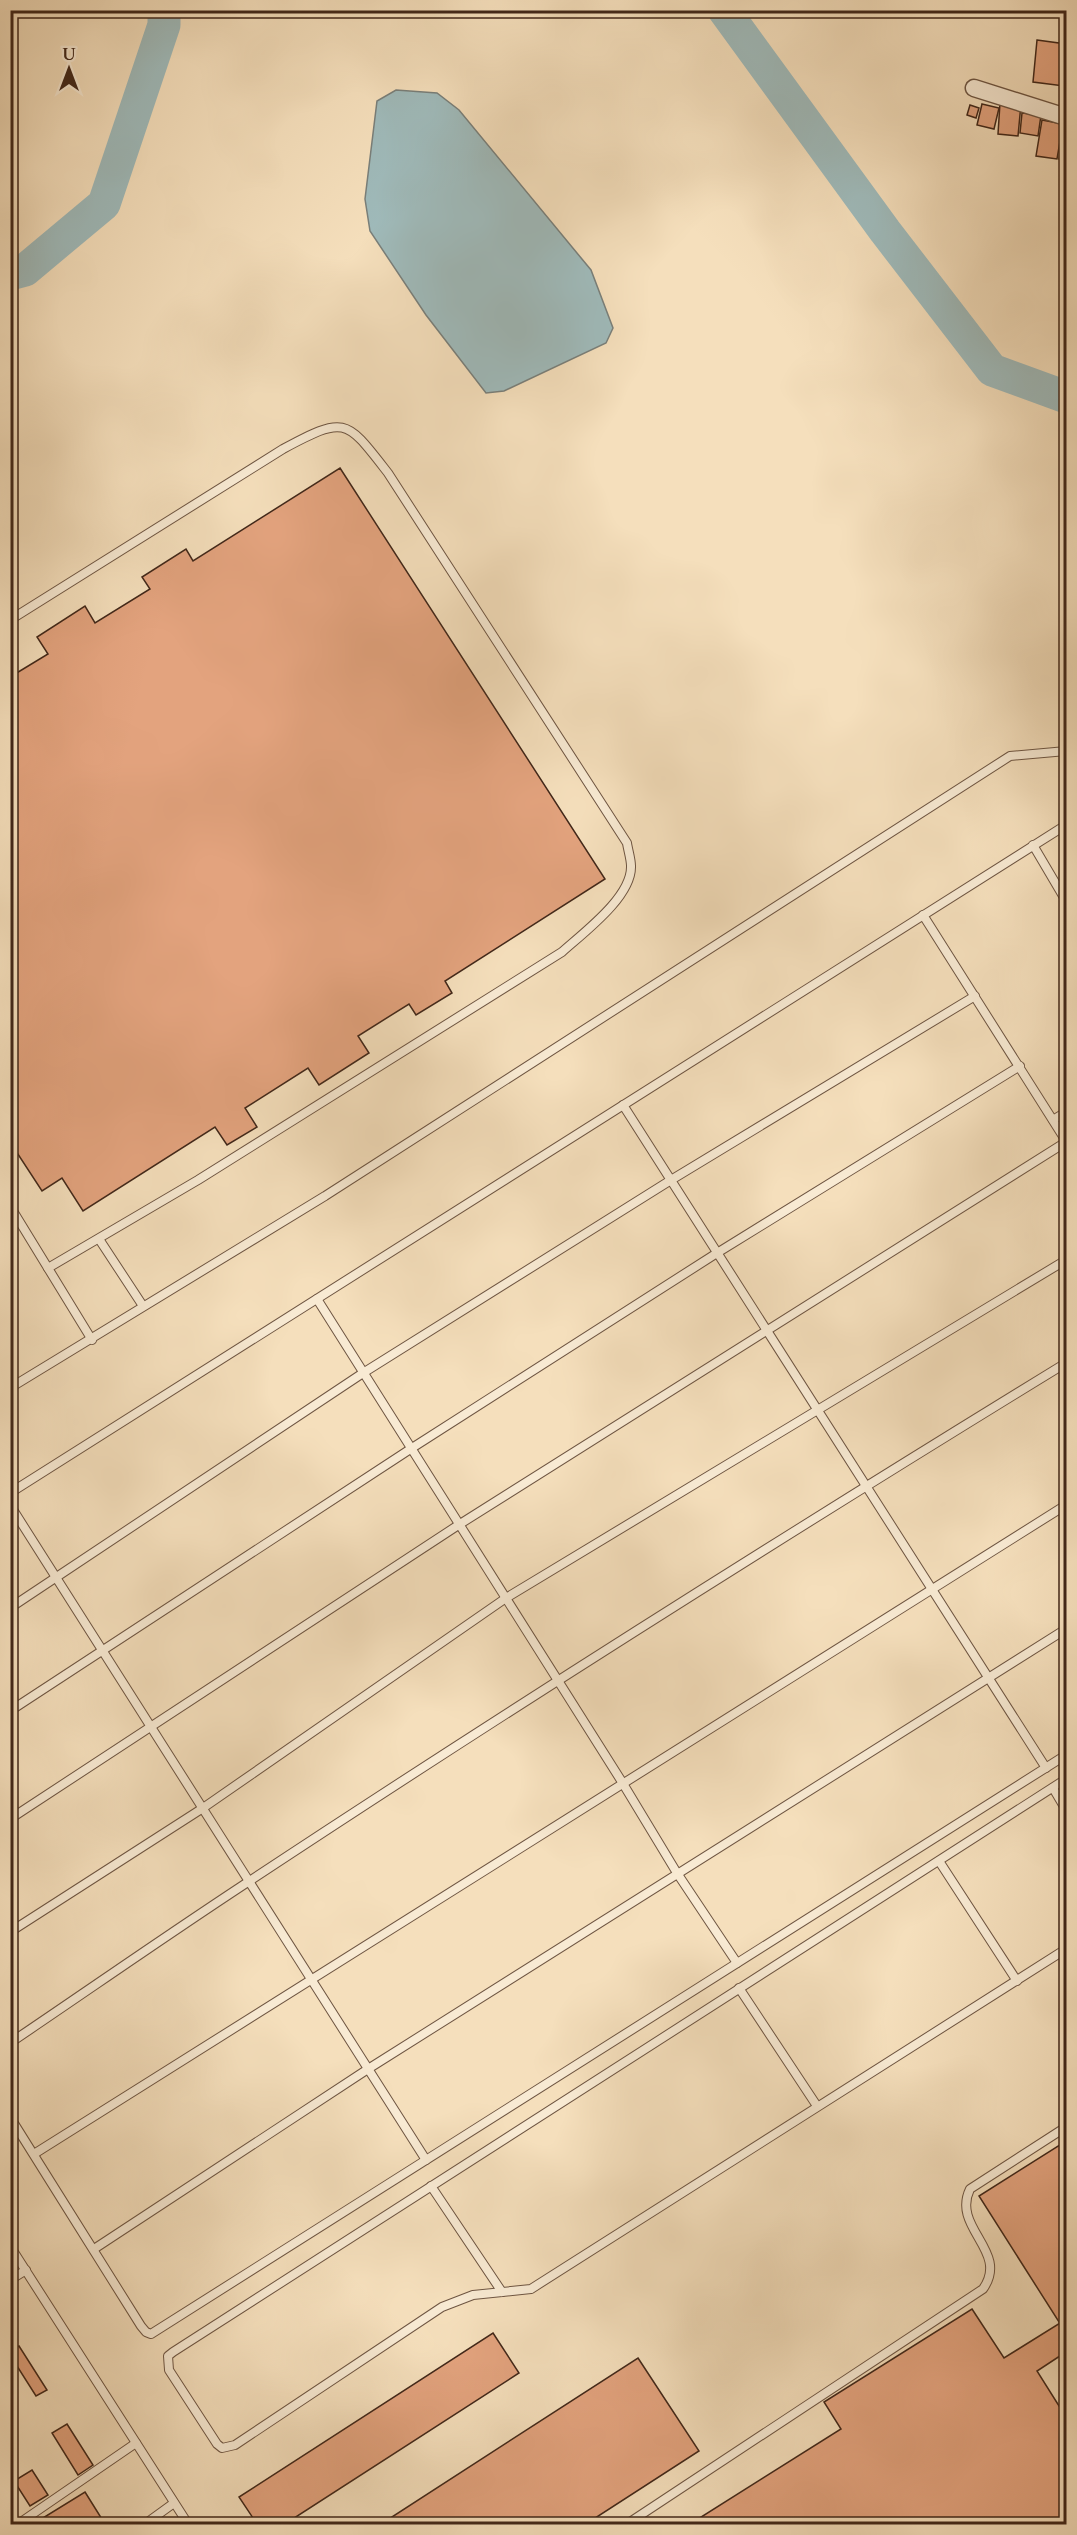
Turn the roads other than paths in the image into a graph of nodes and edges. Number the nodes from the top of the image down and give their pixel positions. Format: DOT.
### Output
graph roads {
  1 [pos="974,88"];
  2 [pos="1066,117"];
  3 [pos="10,620"];
  4 [pos="1066,751"];
  5 [pos="1066,825"];
  6 [pos="1033,845"];
  7 [pos="1066,901"];
  8 [pos="924,915"];
  9 [pos="975,996"];
  10 [pos="1020,1066"];
  11 [pos="623,1105"];
  12 [pos="1066,1112"];
  13 [pos="1053,1120"];
  14 [pos="1066,1141"];
  15 [pos="671,1180"];
  16 [pos="10,1206"];
  17 [pos="99,1239"];
  18 [pos="717,1253"];
  19 [pos="1066,1260"];
  20 [pos="48,1268"];
  21 [pos="316,1299"];
  22 [pos="143,1306"];
  23 [pos="767,1332"];
  24 [pos="92,1340"];
  25 [pos="1066,1363"];
  26 [pos="363,1373"];
  27 [pos="10,1388"];
  28 [pos="818,1411"];
  29 [pos="412,1448"];
  30 [pos="866,1486"];
  31 [pos="10,1493"];
  32 [pos="10,1505"];
  33 [pos="1066,1505"];
  34 [pos="460,1524"];
  35 [pos="57,1578"];
  36 [pos="931,1589"];
  37 [pos="506,1598"];
  38 [pos="10,1608"];
  39 [pos="1066,1629"];
  40 [pos="103,1650"];
  41 [pos="988,1677"];
  42 [pos="558,1681"];
  43 [pos="10,1711"];
  44 [pos="151,1727"];
  45 [pos="1066,1755"];
  46 [pos="1046,1768"];
  47 [pos="1066,1779"];
  48 [pos="622,1782"];
  49 [pos="1053,1788"];
  50 [pos="203,1808"];
  51 [pos="1066,1810"];
  52 [pos="10,1820"];
  53 [pos="939,1861"];
  54 [pos="677,1873"];
  55 [pos="249,1881"];
  56 [pos="10,1932"];
  57 [pos="1066,1949"];
  58 [pos="737,1963"];
  59 [pos="312,1980"];
  60 [pos="1017,1981"];
  61 [pos="739,1988"];
  62 [pos="10,2043"];
  63 [pos="368,2069"];
  64 [pos="818,2106"];
  65 [pos="10,2117"];
  66 [pos="1066,2127"];
  67 [pos="34,2154"];
  68 [pos="426,2160"];
  69 [pos="431,2186"];
  70 [pos="10,2246"];
  71 [pos="94,2249"];
  72 [pos="26,2270"];
  73 [pos="10,2280"];
  74 [pos="502,2292"];
  75 [pos="136,2443"];
  76 [pos="174,2503"];
  77 [pos="10,2517"];
  78 [pos="17,2524"];
  79 [pos="145,2524"];
  80 [pos="188,2524"];
  81 [pos="627,2524"];
  1 -- 2 [label="street"];
  3 -- 17 [label="lane"];
  4 -- 22 [label="lane"];
  5 -- 6 [label="lane"];
  6 -- 7 [label="lane"];
  6 -- 8 [label="lane"];
  8 -- 9 [label="lane"];
  8 -- 11 [label="lane"];
  9 -- 10 [label="lane"];
  9 -- 15 [label="lane"];
  10 -- 13 [label="lane"];
  10 -- 18 [label="lane"];
  11 -- 15 [label="lane"];
  11 -- 21 [label="lane"];
  12 -- 13 [label="lane"];
  13 -- 14 [label="lane"];
  14 -- 23 [label="lane"];
  15 -- 18 [label="lane"];
  15 -- 26 [label="lane"];
  16 -- 20 [label="lane"];
  17 -- 20 [label="lane"];
  17 -- 22 [label="lane"];
  18 -- 23 [label="lane"];
  18 -- 29 [label="lane"];
  19 -- 28 [label="lane"];
  20 -- 24 [label="lane"];
  21 -- 26 [label="lane"];
  21 -- 31 [label="lane"];
  22 -- 24 [label="lane"];
  23 -- 28 [label="lane"];
  23 -- 34 [label="lane"];
  24 -- 27 [label="lane"];
  25 -- 30 [label="lane"];
  26 -- 29 [label="lane"];
  26 -- 35 [label="lane"];
  28 -- 30 [label="lane"];
  28 -- 37 [label="lane"];
  29 -- 34 [label="lane"];
  29 -- 40 [label="lane"];
  30 -- 36 [label="lane"];
  30 -- 42 [label="lane"];
  32 -- 35 [label="lane"];
  33 -- 36 [label="lane"];
  34 -- 37 [label="lane"];
  34 -- 44 [label="lane"];
  35 -- 38 [label="lane"];
  35 -- 40 [label="lane"];
  36 -- 41 [label="lane"];
  36 -- 48 [label="lane"];
  37 -- 42 [label="lane"];
  37 -- 50 [label="lane"];
  39 -- 41 [label="lane"];
  40 -- 43 [label="lane"];
  40 -- 44 [label="lane"];
  41 -- 46 [label="lane"];
  41 -- 54 [label="lane"];
  42 -- 48 [label="lane"];
  42 -- 55 [label="lane"];
  44 -- 50 [label="lane"];
  44 -- 52 [label="lane"];
  45 -- 46 [label="lane"];
  46 -- 58 [label="lane"];
  47 -- 49 [label="lane"];
  48 -- 54 [label="lane"];
  48 -- 59 [label="lane"];
  49 -- 51 [label="lane"];
  49 -- 53 [label="lane"];
  50 -- 55 [label="lane"];
  50 -- 56 [label="lane"];
  53 -- 60 [label="lane"];
  53 -- 61 [label="lane"];
  54 -- 58 [label="lane"];
  54 -- 63 [label="lane"];
  55 -- 59 [label="lane"];
  55 -- 62 [label="lane"];
  57 -- 60 [label="lane"];
  58 -- 68 [label="lane"];
  59 -- 63 [label="lane"];
  59 -- 67 [label="lane"];
  60 -- 64 [label="lane"];
  61 -- 64 [label="lane"];
  61 -- 69 [label="lane"];
  63 -- 68 [label="lane"];
  63 -- 71 [label="lane"];
  64 -- 74 [label="lane"];
  65 -- 67 [label="lane"];
  66 -- 81 [label="lane"];
  67 -- 71 [label="lane"];
  68 -- 71 [label="lane"];
  69 -- 74 [label="lane"];
  69 -- 74 [label="lane"];
  70 -- 72 [label="lane"];
  72 -- 73 [label="lane"];
  72 -- 75 [label="lane"];
  75 -- 76 [label="lane"];
  75 -- 78 [label="lane"];
  76 -- 79 [label="lane"];
  76 -- 80 [label="lane"];
  77 -- 78 [label="lane"];
}
